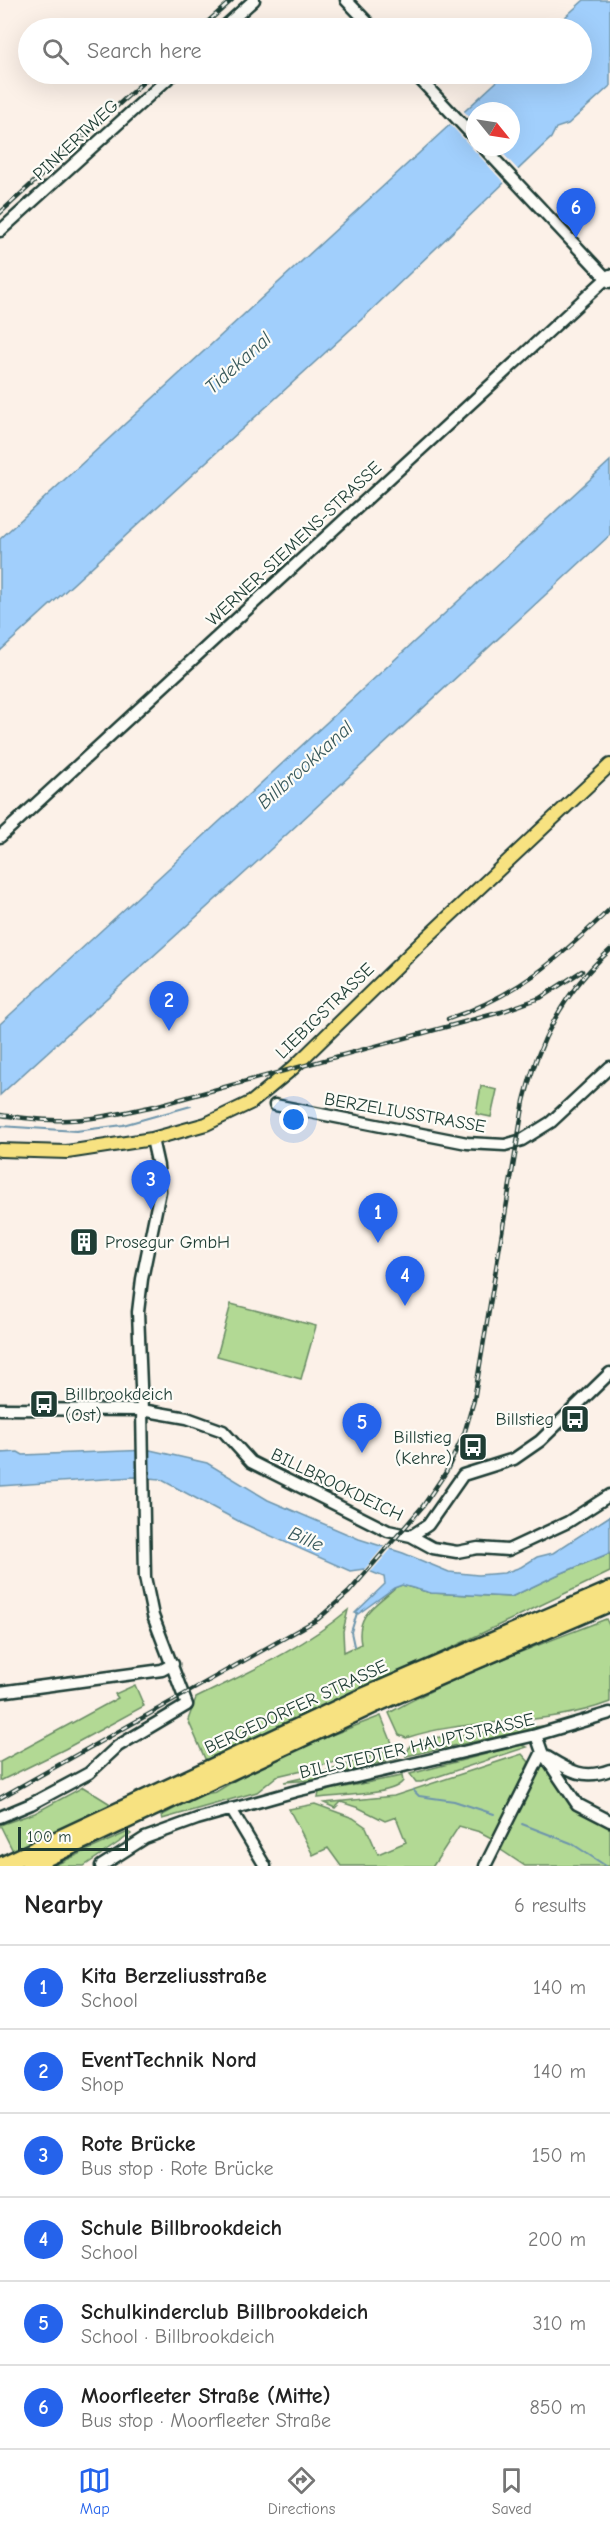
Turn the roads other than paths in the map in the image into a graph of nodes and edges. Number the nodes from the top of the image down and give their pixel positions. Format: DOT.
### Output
graph roads {
  1 [pos="254,0"];
  2 [pos="346,0"];
  3 [pos="233,18"];
  4 [pos="363,18"];
  5 [pos="162,84"];
  6 [pos="424,84"];
  7 [pos="466,128"];
  8 [pos="491,156"];
  9 [pos="0,231"];
  10 [pos="609,279"];
  11 [pos="610,765"];
  12 [pos="0,837"];
  13 [pos="610,1067"];
  14 [pos="275,1105"];
  15 [pos="152,1139"];
  16 [pos="0,1150"];
  17 [pos="610,1373"];
  18 [pos="0,1409"];
  19 [pos="142,1410"];
  20 [pos="610,1495"];
  21 [pos="411,1536"];
  22 [pos="610,1590"];
  23 [pos="610,1603"];
  24 [pos="172,1664"];
  25 [pos="0,1692"];
  26 [pos="610,1713"];
  27 [pos="536,1735"];
  28 [pos="543,1754"];
  29 [pos="610,1770"];
  30 [pos="231,1809"];
  31 [pos="0,1817"];
  32 [pos="610,1821"];
  33 [pos="0,1866"];
  34 [pos="29,1866"];
  35 [pos="101,1866"];
  36 [pos="265,1866"];
  37 [pos="485,1866"];
  1 -- 3 [label="street"];
  2 -- 4 [label="street"];
  5 -- 9 [label="street, PINKERTWEG"];
  6 -- 7 [label="street"];
  8 -- 10 [label="street"];
  10 -- 12 [label="street, WERNER-SIEMENS-STRASSE"];
  11 -- 15 [label="main road, LIEBIGSTRASSE"];
  13 -- 14 [label="street, BERZELIUSSTRASSE"];
  15 -- 16 [label="main road, LIEBIGSTRASSE"];
  15 -- 19 [label="street"];
  17 -- 21 [label="street, BILLBROOKDEICH"];
  18 -- 19 [label="street, BILLBROOKDEICH"];
  19 -- 21 [label="street, BILLBROOKDEICH"];
  19 -- 24 [label="street"];
  20 -- 21 [label="street"];
  22 -- 33 [label="highway, BERGEDORFER STRASSE"];
  23 -- 34 [label="highway, BERGEDORFER STRASSE"];
  24 -- 25 [label="street"];
  24 -- 31 [label="street"];
  26 -- 27 [label="street, BILLSTEDTER HAUPTSTRASSE"];
  27 -- 28 [label="street"];
  27 -- 30 [label="street, BILLSTEDTER HAUPTSTRASSE"];
  28 -- 29 [label="street"];
  28 -- 32 [label="street"];
  28 -- 37 [label="street"];
  30 -- 35 [label="street, BILLSTEDTER HAUPTSTRASSE"];
  30 -- 36 [label="street"];
}
